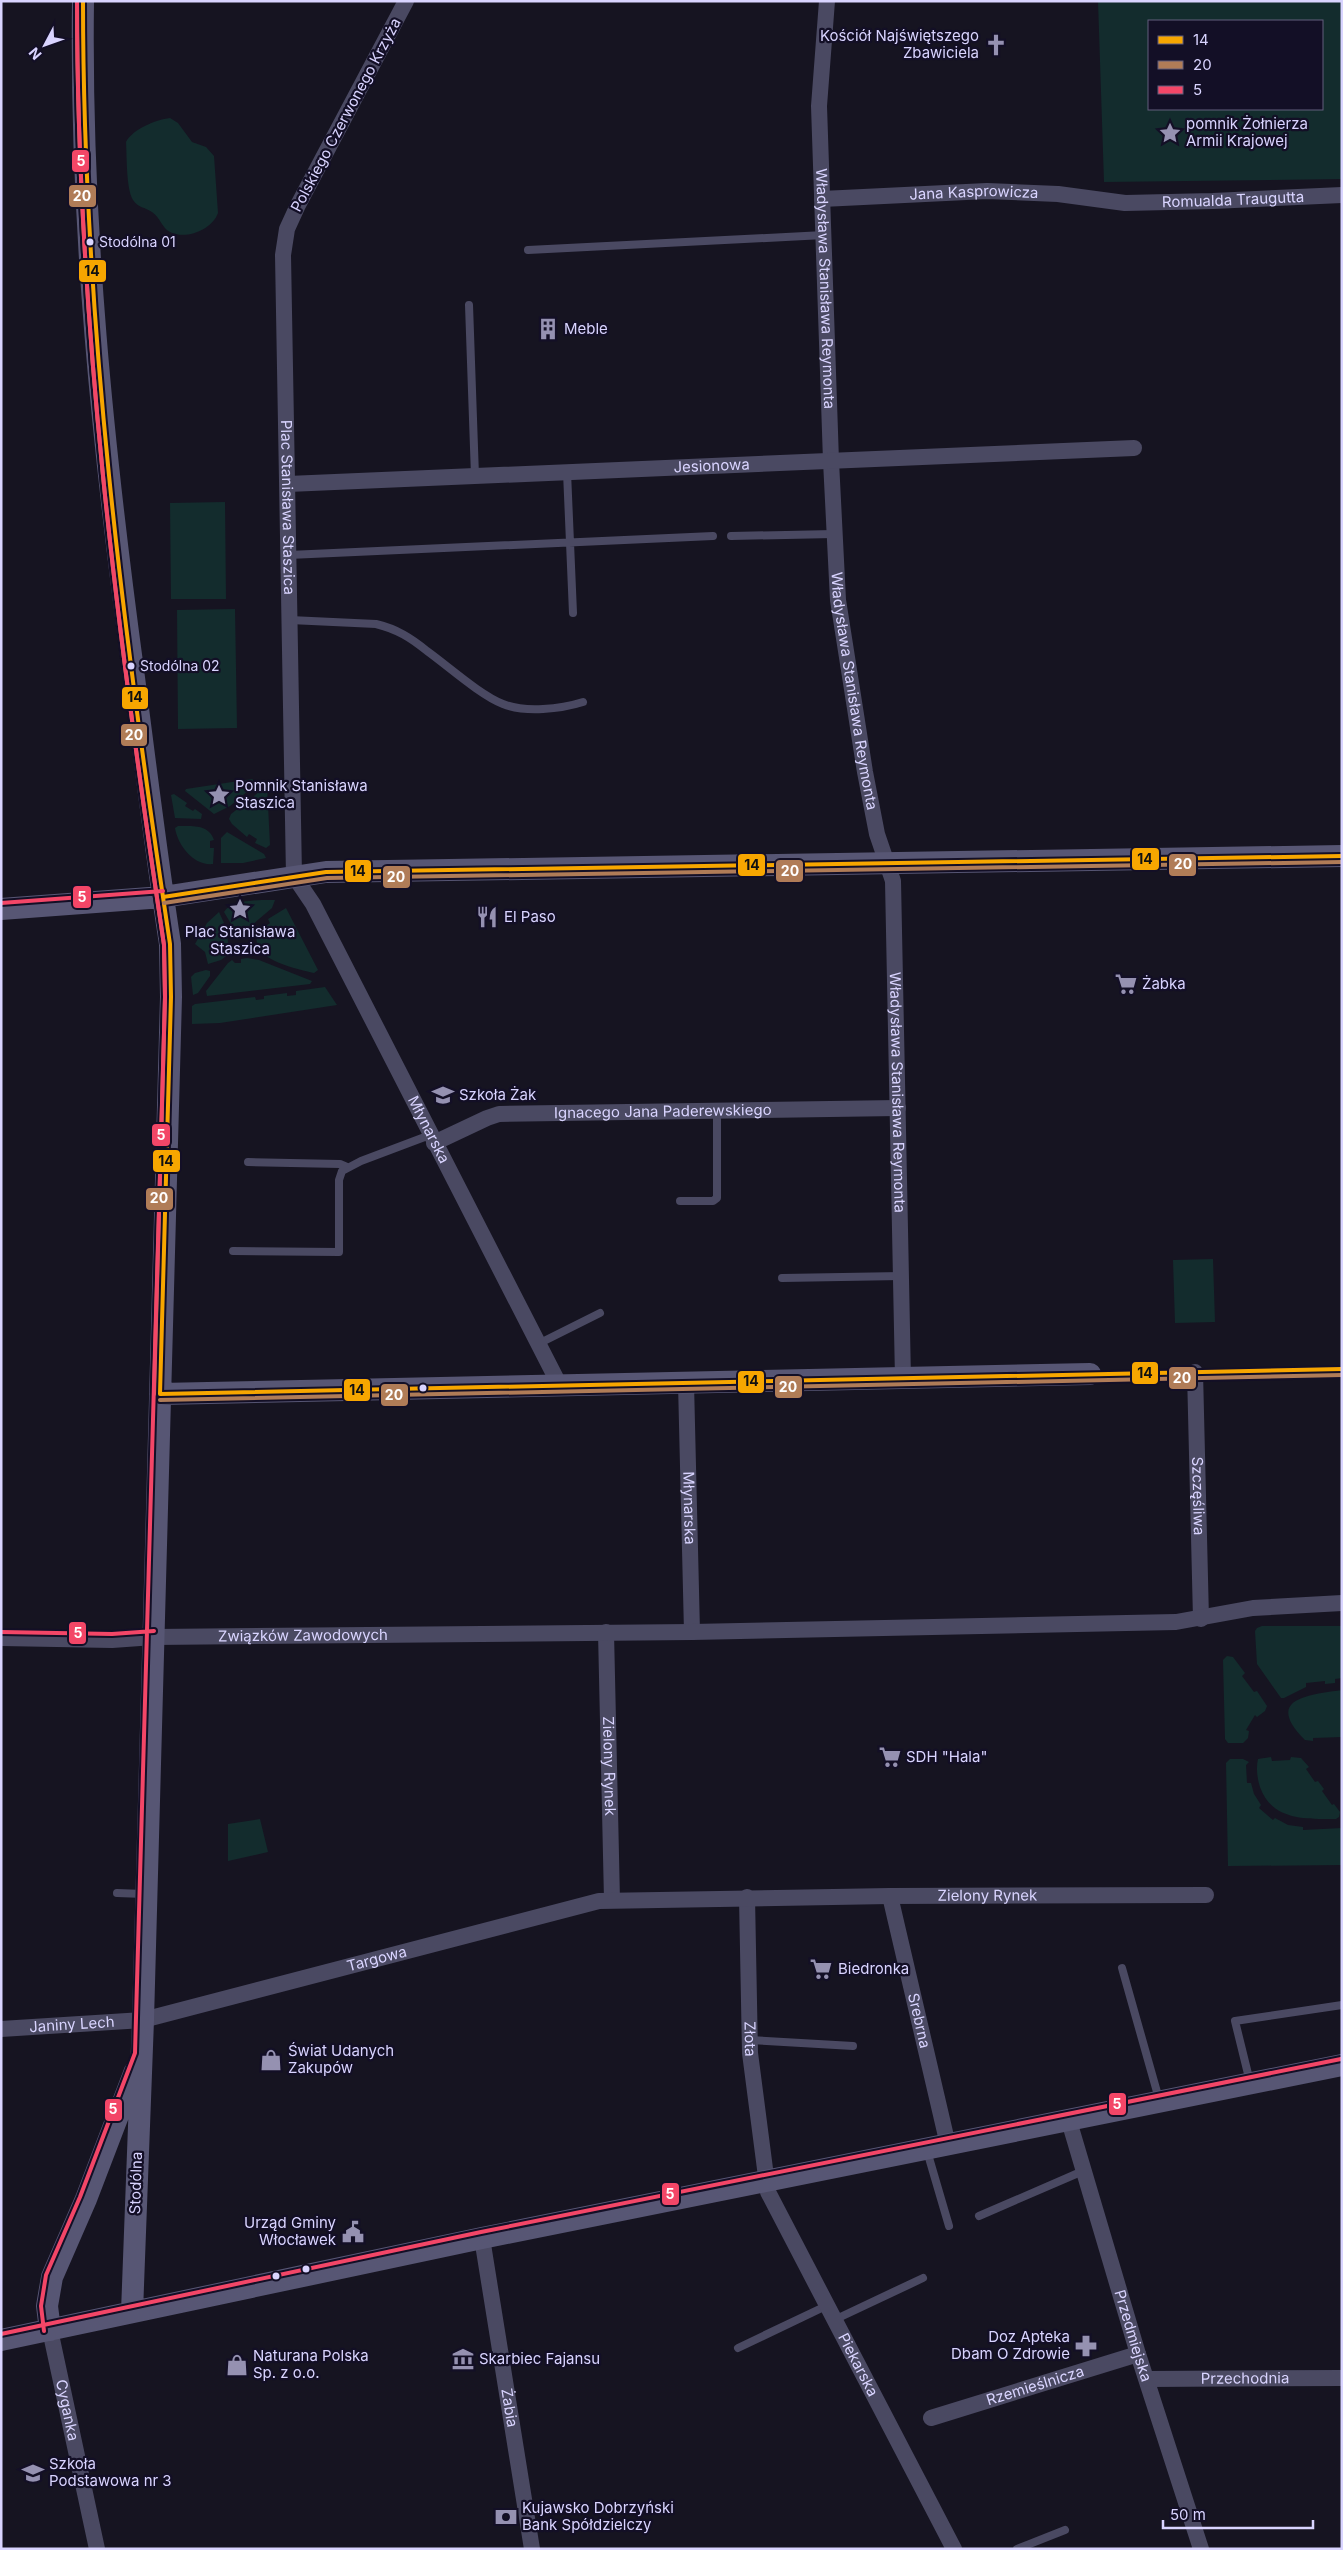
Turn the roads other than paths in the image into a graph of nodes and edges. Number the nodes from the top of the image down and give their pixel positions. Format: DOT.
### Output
graph roads {
  1 [pos="82,1"];
  2 [pos="406,1"];
  3 [pos="827,1"];
  4 [pos="1342,195"];
  5 [pos="822,199"];
  6 [pos="1125,203"];
  7 [pos="287,229"];
  8 [pos="824,235"];
  9 [pos="528,250"];
  10 [pos="469,305"];
  11 [pos="1134,448"];
  12 [pos="831,460"];
  13 [pos="567,472"];
  14 [pos="475,476"];
  15 [pos="288,484"];
  16 [pos="834,534"];
  17 [pos="713,536"];
  18 [pos="730,536"];
  19 [pos="570,542"];
  20 [pos="289,555"];
  21 [pos="573,613"];
  22 [pos="290,620"];
  23 [pos="583,702"];
  24 [pos="1342,856"];
  25 [pos="887,863"];
  26 [pos="294,876"];
  27 [pos="163,897"];
  28 [pos="1,909"];
  29 [pos="898,1108"];
  30 [pos="717,1110"];
  31 [pos="432,1139"];
  32 [pos="248,1162"];
  33 [pos="347,1167"];
  34 [pos="680,1202"];
  35 [pos="233,1251"];
  36 [pos="902,1276"];
  37 [pos="782,1278"];
  38 [pos="600,1312"];
  39 [pos="538,1344"];
  40 [pos="1196,1372"];
  41 [pos="1090,1374"];
  42 [pos="904,1379"];
  43 [pos="686,1383"];
  44 [pos="560,1386"];
  45 [pos="160,1394"];
  46 [pos="1342,1603"];
  47 [pos="1201,1619"];
  48 [pos="606,1632"];
  49 [pos="692,1632"];
  50 [pos="154,1637"];
  51 [pos="1,1638"];
  52 [pos="117,1893"];
  53 [pos="146,1894"];
  54 [pos="1206,1895"];
  55 [pos="890,1896"];
  56 [pos="748,1898"];
  57 [pos="612,1900"];
  58 [pos="1122,1968"];
  59 [pos="1342,2005"];
  60 [pos="143,2020"];
  61 [pos="1,2029"];
  62 [pos="749,2040"];
  63 [pos="853,2046"];
  64 [pos="141,2054"];
  65 [pos="1342,2066"];
  66 [pos="1251,2084"];
  67 [pos="1160,2102"];
  68 [pos="1069,2121"];
  69 [pos="948,2145"];
  70 [pos="926,2149"];
  71 [pos="1083,2171"];
  72 [pos="766,2181"];
  73 [pos="980,2216"];
  74 [pos="949,2226"];
  75 [pos="482,2238"];
  76 [pos="923,2278"];
  77 [pos="132,2312"];
  78 [pos="830,2313"];
  79 [pos="50,2330"];
  80 [pos="1,2340"];
  81 [pos="738,2348"];
  82 [pos="1138,2354"];
  83 [pos="1342,2378"];
  84 [pos="1147,2379"];
  85 [pos="931,2418"];
  86 [pos="1065,2530"];
  87 [pos="97,2549"];
  88 [pos="532,2549"];
  89 [pos="954,2549"];
  90 [pos="1017,2549"];
  91 [pos="1201,2549"];
  1 -- 27 [label="street, Stodólna"];
  2 -- 7 [label="street, Polskiego Czerwonego Krzyża"];
  3 -- 5 [label="street, Władysława Stanisława Reymonta"];
  4 -- 6 [label="street, Romualda Traugutta"];
  5 -- 6 [label="street, Jana Kasprowicza"];
  5 -- 8 [label="street, Władysława Stanisława Reymonta"];
  7 -- 15 [label="street, Plac Stanisława Staszica"];
  8 -- 9 [label="lane"];
  8 -- 12 [label="street, Władysława Stanisława Reymonta"];
  10 -- 14 [label="lane"];
  11 -- 12 [label="street, Jesionowa"];
  12 -- 13 [label="street, Jesionowa"];
  12 -- 16 [label="street, Władysława Stanisława Reymonta"];
  13 -- 14 [label="street, Jesionowa"];
  13 -- 19 [label="lane"];
  14 -- 15 [label="street, Jesionowa"];
  15 -- 20 [label="street, Plac Stanisława Staszica"];
  16 -- 18 [label="lane"];
  16 -- 25 [label="street, Władysława Stanisława Reymonta"];
  17 -- 19 [label="lane"];
  19 -- 20 [label="lane"];
  19 -- 21 [label="lane"];
  20 -- 22 [label="street, Plac Stanisława Staszica"];
  22 -- 23 [label="lane"];
  22 -- 26 [label="street, Plac Stanisława Staszica"];
  24 -- 25 [label="street"];
  25 -- 26 [label="street"];
  25 -- 29 [label="street, Władysława Stanisława Reymonta"];
  26 -- 27 [label="street"];
  26 -- 31 [label="street, Młynarska"];
  27 -- 28 [label="street"];
  27 -- 45 [label="street, Stodólna"];
  29 -- 30 [label="street, Ignacego Jana Paderewskiego"];
  29 -- 36 [label="street, Władysława Stanisława Reymonta"];
  30 -- 31 [label="street, Ignacego Jana Paderewskiego"];
  30 -- 34 [label="lane"];
  31 -- 33 [label="lane"];
  31 -- 39 [label="street, Młynarska"];
  32 -- 33 [label="lane"];
  33 -- 35 [label="lane"];
  36 -- 37 [label="lane"];
  36 -- 42 [label="street, Władysława Stanisława Reymonta"];
  38 -- 39 [label="lane"];
  39 -- 44 [label="street, Młynarska"];
  40 -- 47 [label="street, Szczęśliwa"];
  41 -- 42 [label="street"];
  42 -- 43 [label="street"];
  43 -- 44 [label="street"];
  43 -- 49 [label="street, Młynarska"];
  44 -- 45 [label="street"];
  45 -- 50 [label="street, Stodólna"];
  46 -- 47 [label="street"];
  47 -- 49 [label="street"];
  48 -- 49 [label="street"];
  48 -- 50 [label="street, Związków Zawodowych"];
  48 -- 57 [label="street, Zielony Rynek"];
  50 -- 51 [label="street, Związków Zawodowych"];
  50 -- 53 [label="street, Stodólna"];
  52 -- 53 [label="lane"];
  53 -- 60 [label="street, Stodólna"];
  54 -- 55 [label="street, Zielony Rynek"];
  55 -- 56 [label="street, Zielony Rynek"];
  55 -- 69 [label="street, Srebrna"];
  56 -- 57 [label="street, Zielony Rynek"];
  56 -- 62 [label="street, Złota"];
  57 -- 60 [label="street, Targowa"];
  58 -- 67 [label="lane"];
  59 -- 66 [label="lane"];
  60 -- 61 [label="street, Janiny Lech"];
  60 -- 64 [label="street, Stodólna"];
  62 -- 63 [label="lane"];
  62 -- 72 [label="street, Złota"];
  64 -- 77 [label="street, Stodólna"];
  64 -- 79 [label="street, Stodólna"];
  65 -- 66 [label="street"];
  66 -- 67 [label="street"];
  67 -- 68 [label="street"];
  68 -- 69 [label="street"];
  68 -- 71 [label="street, Przedmiejska"];
  69 -- 70 [label="street"];
  70 -- 72 [label="street"];
  70 -- 74 [label="lane"];
  71 -- 73 [label="lane"];
  71 -- 82 [label="street, Przedmiejska"];
  72 -- 75 [label="street"];
  72 -- 78 [label="street, Piekarska"];
  75 -- 77 [label="street"];
  75 -- 88 [label="street, Żabia"];
  76 -- 78 [label="lane"];
  77 -- 79 [label="street"];
  78 -- 81 [label="lane"];
  78 -- 89 [label="street, Piekarska"];
  79 -- 80 [label="street"];
  79 -- 87 [label="street, Cyganka"];
  82 -- 84 [label="street, Przedmiejska"];
  82 -- 85 [label="street, Rzemieślnicza"];
  83 -- 84 [label="street, Przechodnia"];
  84 -- 91 [label="street, Przedmiejska"];
  86 -- 90 [label="lane"];
}
